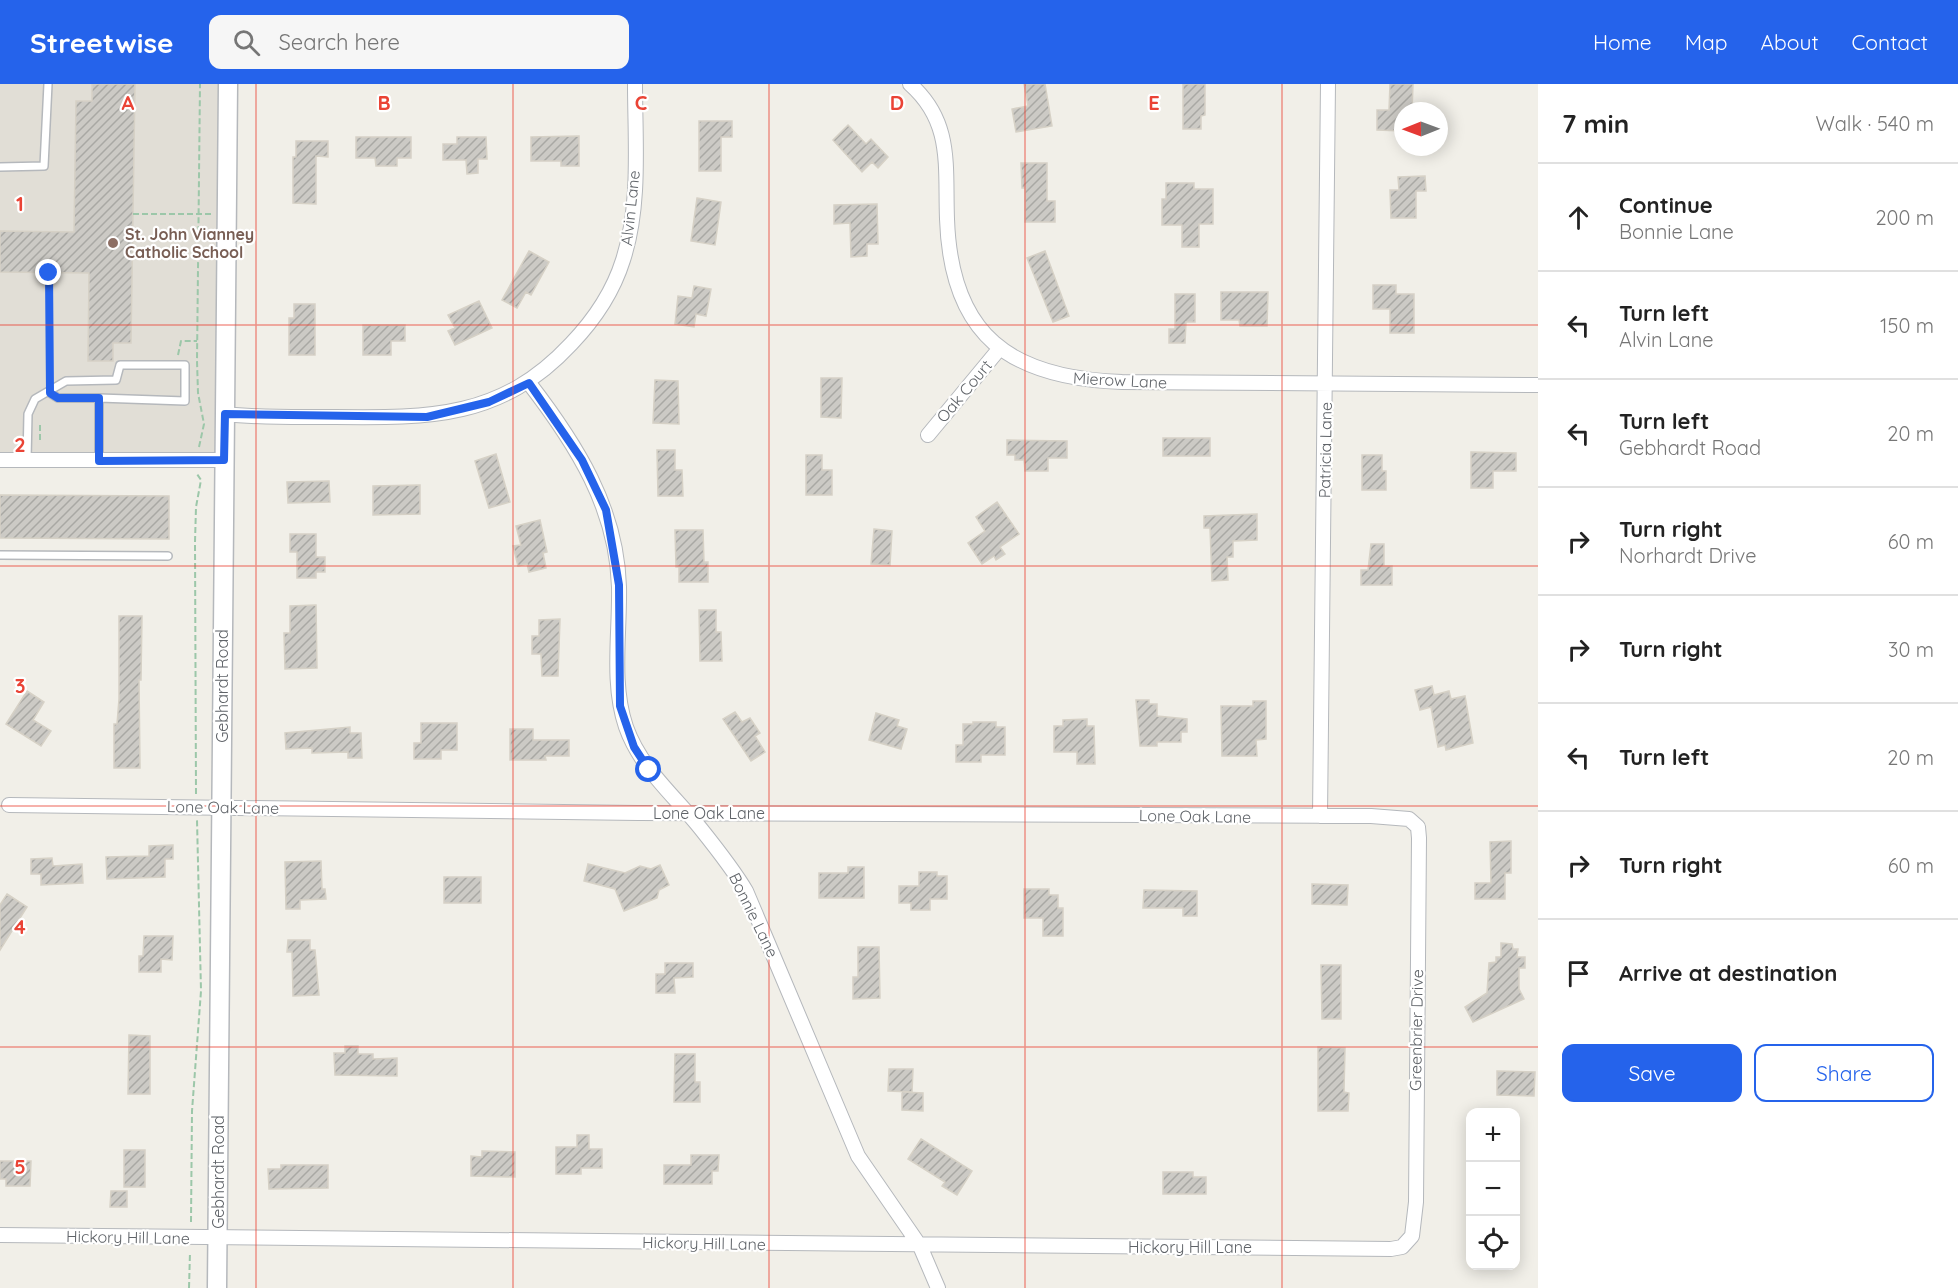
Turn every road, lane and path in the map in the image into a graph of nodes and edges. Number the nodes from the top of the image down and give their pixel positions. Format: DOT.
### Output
graph roads {
  1 [pos="48,84"];
  2 [pos="200,84"];
  3 [pos="228,84"];
  4 [pos="635,84"];
  5 [pos="910,84"];
  6 [pos="1328,84"];
  7 [pos="0,166"];
  8 [pos="133,214"];
  9 [pos="198,214"];
  10 [pos="227,214"];
  11 [pos="49,273"];
  12 [pos="197,341"];
  13 [pos="1000,348"];
  14 [pos="177,365"];
  15 [pos="1326,382"];
  16 [pos="529,383"];
  17 [pos="1538,385"];
  18 [pos="50,393"];
  19 [pos="99,398"];
  20 [pos="225,414"];
  21 [pos="40,423"];
  22 [pos="928,435"];
  23 [pos="40,442"];
  24 [pos="0,460"];
  25 [pos="27,460"];
  26 [pos="224,460"];
  27 [pos="99,461"];
  28 [pos="198,461"];
  29 [pos="0,555"];
  30 [pos="168,556"];
  31 [pos="0,794"];
  32 [pos="196,806"];
  33 [pos="221,807"];
  34 [pos="4,810"];
  35 [pos="686,813"];
  36 [pos="1320,816"];
  37 [pos="1409,819"];
  38 [pos="0,1235"];
  39 [pos="191,1238"];
  40 [pos="217,1239"];
  41 [pos="1407,1244"];
  42 [pos="920,1246"];
  43 [pos="189,1288"];
  44 [pos="217,1288"];
  45 [pos="938,1288"];
  1 -- 7 [label="lane"];
  2 -- 9 [label="path"];
  3 -- 10 [label="street, Gebhardt Road"];
  4 -- 16 [label="street, Alvin Lane"];
  5 -- 13 [label="street, Mierow Lane"];
  6 -- 15 [label="street, Patricia Lane"];
  8 -- 9 [label="path"];
  9 -- 10 [label="path"];
  9 -- 12 [label="path"];
  10 -- 20 [label="street, Gebhardt Road"];
  11 -- 18 [label="path"];
  12 -- 14 [label="path"];
  12 -- 28 [label="path"];
  13 -- 15 [label="street, Mierow Lane"];
  13 -- 22 [label="street, Oak Court"];
  14 -- 18 [label="lane"];
  14 -- 19 [label="lane"];
  15 -- 17 [label="street, Mierow Lane"];
  15 -- 36 [label="street, Patricia Lane"];
  16 -- 20 [label="street, Alvin Lane"];
  16 -- 35 [label="street, Bonnie Lane"];
  18 -- 19 [label="lane"];
  18 -- 25 [label="lane"];
  19 -- 27 [label="lane"];
  20 -- 26 [label="street, Gebhardt Road"];
  21 -- 23 [label="path"];
  24 -- 25 [label="street"];
  25 -- 27 [label="street"];
  26 -- 28 [label="street"];
  26 -- 33 [label="street, Gebhardt Road"];
  27 -- 28 [label="street"];
  28 -- 32 [label="path"];
  29 -- 30 [label="lane"];
  31 -- 34 [label="street"];
  32 -- 33 [label="street, Lone Oak Lane"];
  32 -- 34 [label="street, Lone Oak Lane"];
  32 -- 39 [label="path"];
  33 -- 35 [label="street, Lone Oak Lane"];
  33 -- 40 [label="street, Gebhardt Road"];
  35 -- 36 [label="street, Lone Oak Lane"];
  35 -- 42 [label="street, Bonnie Lane"];
  36 -- 37 [label="street, Lone Oak Lane"];
  37 -- 41 [label="street, Greenbrier Drive"];
  38 -- 39 [label="street, Hickory Hill Lane"];
  39 -- 40 [label="street, Hickory Hill Lane"];
  39 -- 43 [label="path"];
  40 -- 42 [label="street, Hickory Hill Lane"];
  40 -- 44 [label="street, Gebhardt Road"];
  41 -- 42 [label="street, Hickory Hill Lane"];
  42 -- 45 [label="street, Bonnie Lane"];
}
